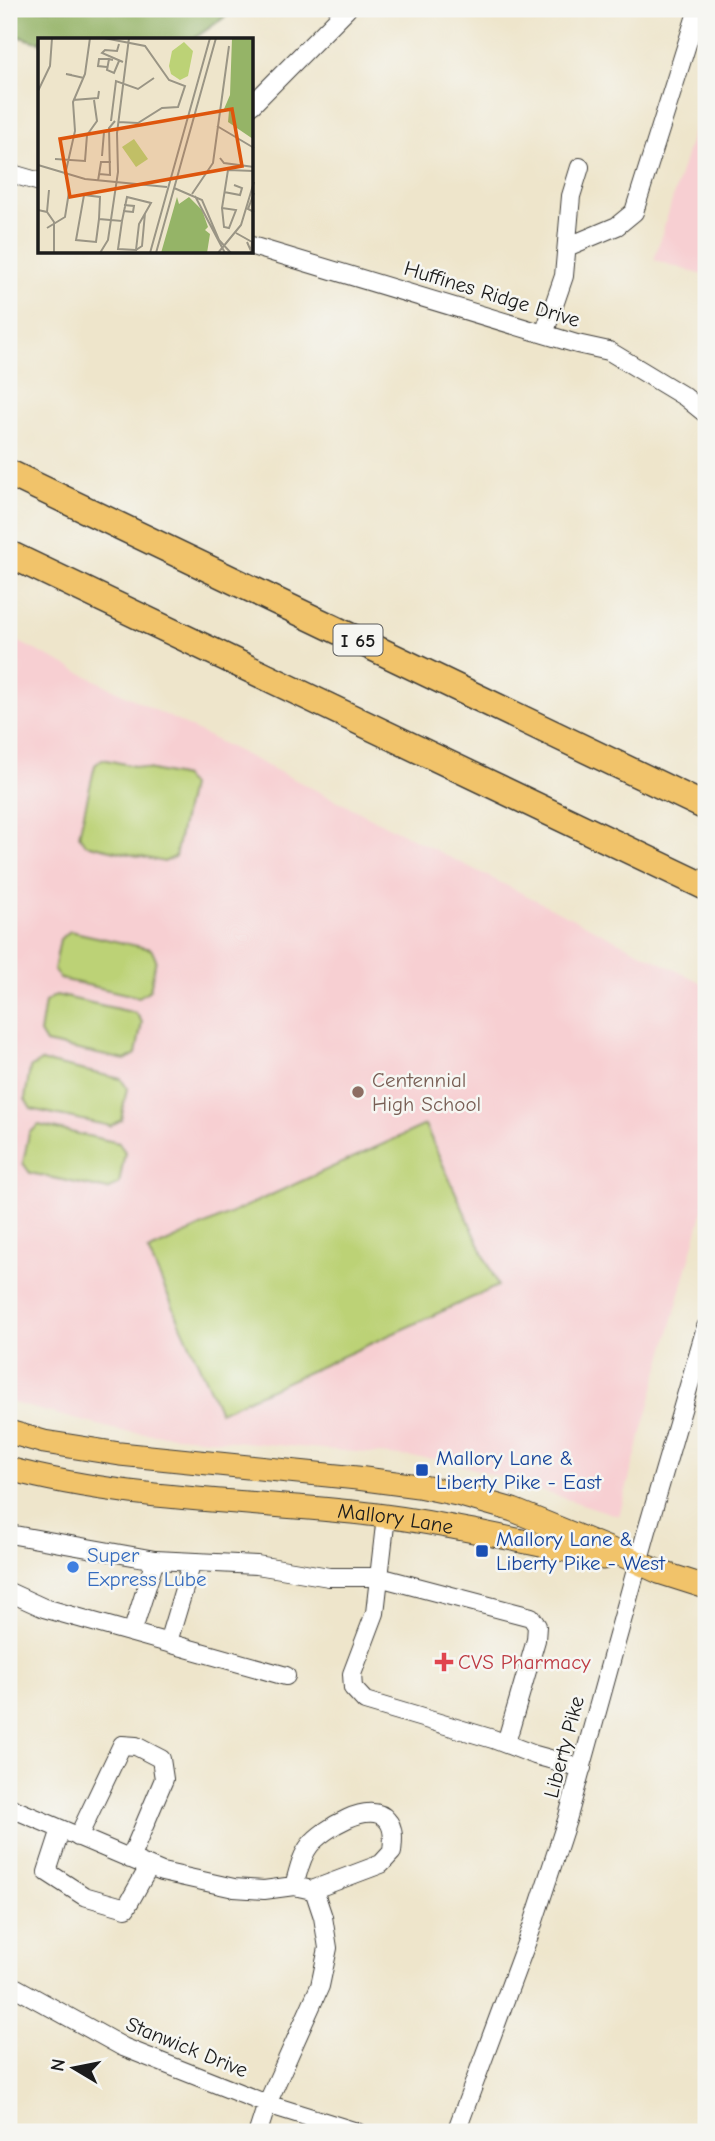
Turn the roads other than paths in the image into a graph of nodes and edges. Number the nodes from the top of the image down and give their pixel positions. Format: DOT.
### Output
graph roads {
  1 [pos="347,9"];
  2 [pos="698,9"];
  3 [pos="254,103"];
  4 [pos="580,167"];
  5 [pos="9,173"];
  6 [pos="38,181"];
  7 [pos="254,247"];
  8 [pos="567,247"];
  9 [pos="544,334"];
  10 [pos="706,414"];
  11 [pos="9,473"];
  12 [pos="9,554"];
  13 [pos="706,807"];
  14 [pos="706,887"];
  15 [pos="706,1328"];
  16 [pos="9,1432"];
  17 [pos="9,1469"];
  18 [pos="386,1516"];
  19 [pos="9,1534"];
  20 [pos="155,1560"];
  21 [pos="192,1562"];
  22 [pos="638,1564"];
  23 [pos="379,1577"];
  24 [pos="706,1587"];
  25 [pos="9,1592"];
  26 [pos="132,1633"];
  27 [pos="168,1642"];
  28 [pos="286,1676"];
  29 [pos="506,1743"];
  30 [pos="582,1768"];
  31 [pos="9,1807"];
  32 [pos="61,1829"];
  33 [pos="78,1837"];
  34 [pos="130,1859"];
  35 [pos="149,1867"];
  36 [pos="303,1888"];
  37 [pos="9,1984"];
  38 [pos="267,2104"];
  39 [pos="258,2132"];
  40 [pos="357,2132"];
  41 [pos="456,2132"];
  1 -- 3 [label="street"];
  2 -- 8 [label="street"];
  4 -- 8 [label="street"];
  5 -- 6 [label="street"];
  7 -- 9 [label="street, Huffines Ridge Drive"];
  8 -- 9 [label="street"];
  9 -- 10 [label="street, Huffines Ridge Drive"];
  11 -- 13 [label="highway, I 65 / I 65"];
  12 -- 14 [label="highway"];
  15 -- 22 [label="street, Liberty Pike"];
  16 -- 22 [label="main road, Mallory Lane"];
  17 -- 18 [label="main road, Mallory Lane"];
  18 -- 22 [label="main road, Mallory Lane"];
  18 -- 23 [label="street"];
  19 -- 20 [label="street"];
  20 -- 21 [label="street"];
  20 -- 26 [label="street"];
  21 -- 23 [label="street"];
  21 -- 27 [label="street"];
  22 -- 24 [label="main road"];
  22 -- 30 [label="street, Liberty Pike"];
  23 -- 29 [label="street"];
  23 -- 29 [label="street"];
  25 -- 26 [label="street"];
  26 -- 27 [label="street"];
  27 -- 28 [label="street"];
  29 -- 30 [label="street"];
  30 -- 41 [label="street, Liberty Pike"];
  31 -- 32 [label="street"];
  32 -- 33 [label="street"];
  32 -- 35 [label="street"];
  33 -- 34 [label="street"];
  33 -- 34 [label="street"];
  34 -- 35 [label="street"];
  35 -- 36 [label="street"];
  36 -- 36 [label="street"];
  36 -- 38 [label="street"];
  37 -- 38 [label="street, Stanwick Drive"];
  38 -- 39 [label="street"];
  38 -- 40 [label="street, Stanwick Drive"];
}
